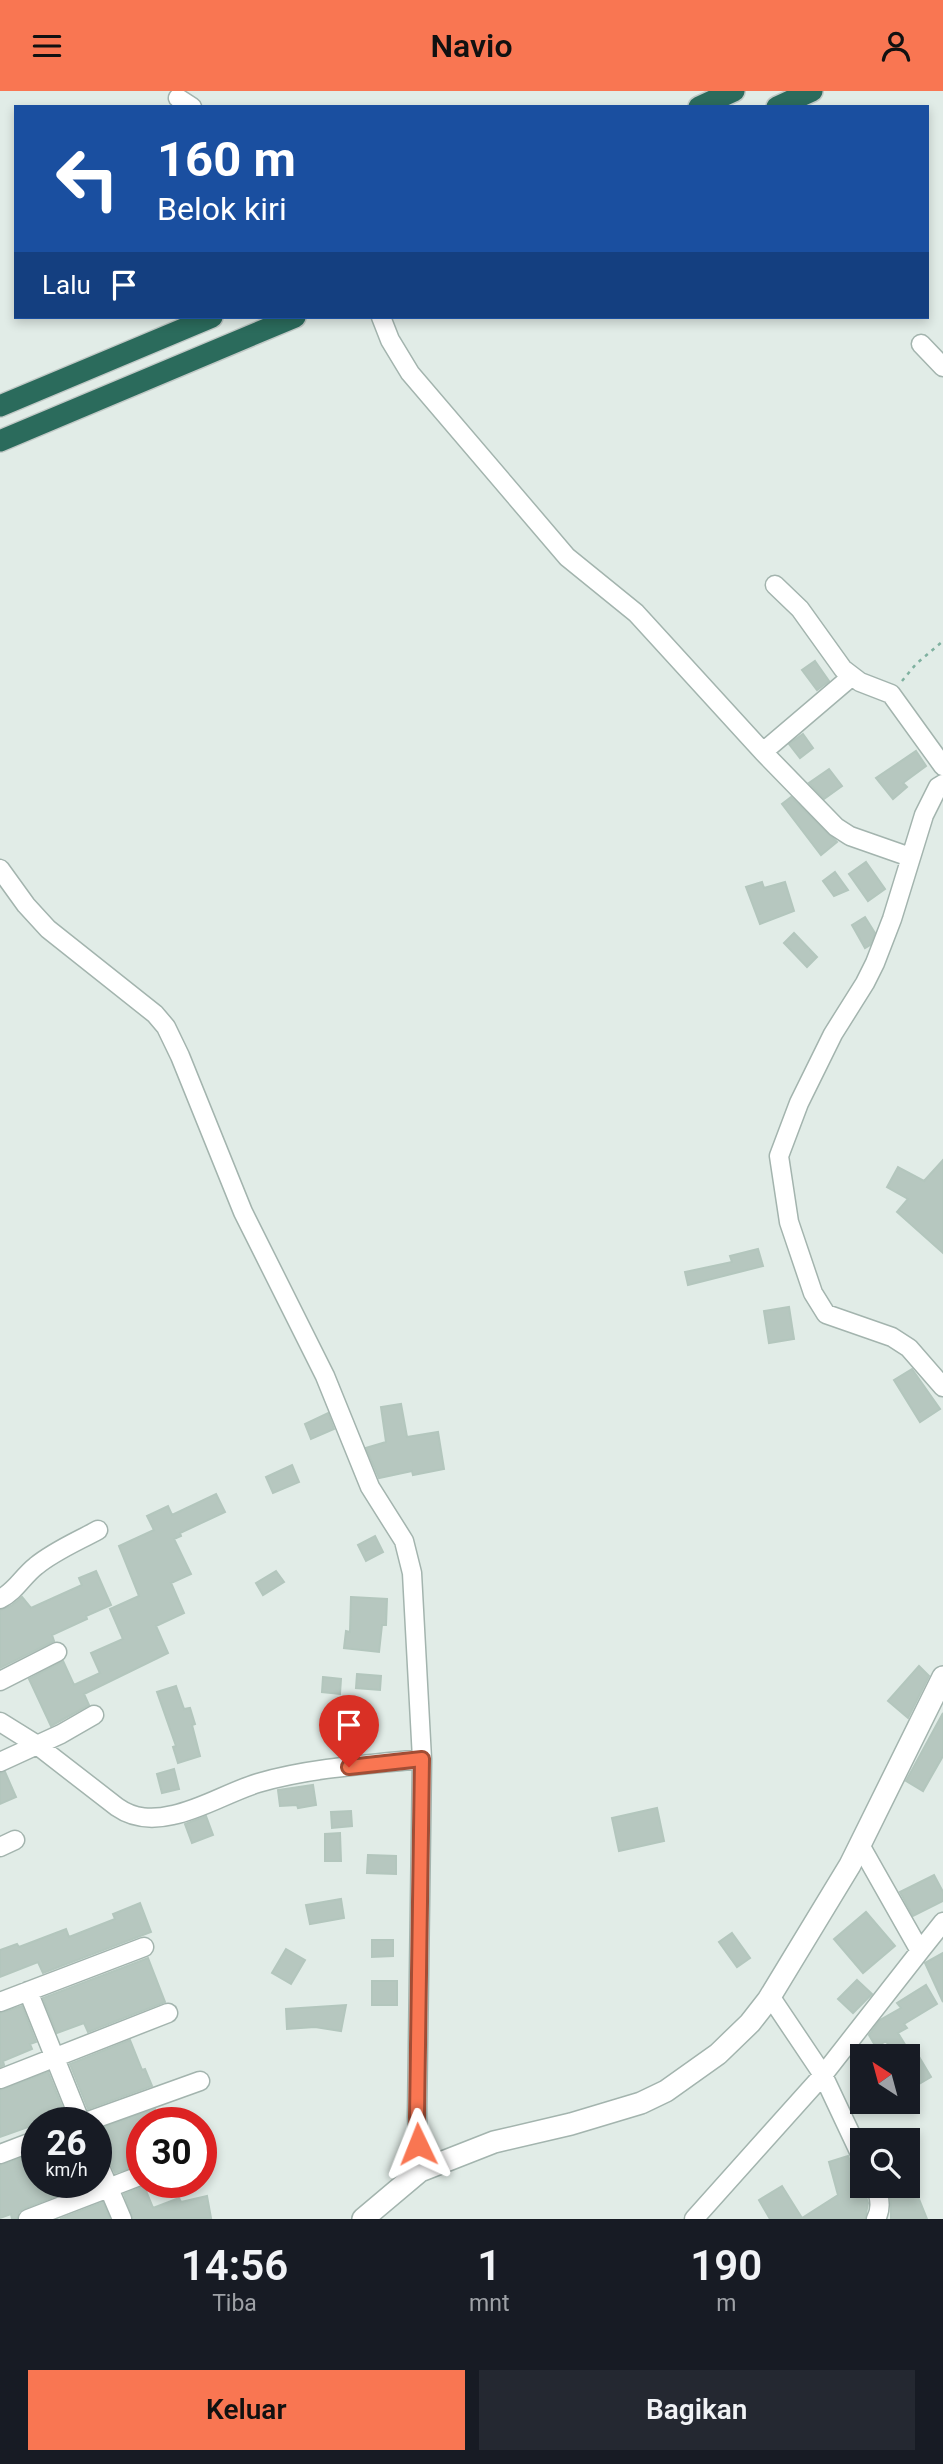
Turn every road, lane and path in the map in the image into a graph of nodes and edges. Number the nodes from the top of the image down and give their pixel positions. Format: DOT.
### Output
graph roads {
  1 [pos="734,91"];
  2 [pos="812,91"];
  3 [pos="703,105"];
  4 [pos="781,105"];
  5 [pos="207,319"];
  6 [pos="290,319"];
  7 [pos="382,319"];
  8 [pos="921,344"];
  9 [pos="943,367"];
  10 [pos="0,406"];
  11 [pos="0,441"];
  12 [pos="775,585"];
  13 [pos="943,641"];
  14 [pos="851,677"];
  15 [pos="891,694"];
  16 [pos="763,752"];
  17 [pos="943,765"];
  18 [pos="943,784"];
  19 [pos="910,857"];
  20 [pos="0,869"];
  21 [pos="943,1387"];
  22 [pos="98,1530"];
  23 [pos="0,1599"];
  24 [pos="57,1652"];
  25 [pos="0,1681"];
  26 [pos="942,1684"];
  27 [pos="94,1715"];
  28 [pos="0,1722"];
  29 [pos="37,1745"];
  30 [pos="422,1759"];
  31 [pos="0,1762"];
  32 [pos="860,1845"];
  33 [pos="943,1921"];
  34 [pos="144,1947"];
  35 [pos="920,1951"];
  36 [pos="28,1991"];
  37 [pos="770,1996"];
  38 [pos="0,2002"];
  39 [pos="168,2013"];
  40 [pos="54,2059"];
  41 [pos="823,2075"];
  42 [pos="0,2079"];
  43 [pos="200,2081"];
  44 [pos="75,2107"];
  45 [pos="112,2112"];
  46 [pos="850,2132"];
  47 [pos="21,2146"];
  48 [pos="0,2154"];
  49 [pos="420,2171"];
  50 [pos="112,2196"];
  51 [pos="80,2198"];
  52 [pos="879,2198"];
  53 [pos="28,2219"];
  54 [pos="122,2219"];
  55 [pos="363,2219"];
  56 [pos="694,2219"];
  57 [pos="876,2219"];
  1 -- 3 [label="highway"];
  2 -- 4 [label="highway"];
  5 -- 10 [label="highway"];
  6 -- 11 [label="highway"];
  7 -- 16 [label="street"];
  8 -- 9 [label="street"];
  12 -- 14 [label="street"];
  13 -- 15 [label="path"];
  14 -- 15 [label="street"];
  14 -- 16 [label="street"];
  15 -- 17 [label="street"];
  16 -- 19 [label="street"];
  18 -- 19 [label="street"];
  19 -- 21 [label="street"];
  20 -- 30 [label="street"];
  22 -- 23 [label="street"];
  24 -- 25 [label="street"];
  26 -- 32 [label="street"];
  27 -- 29 [label="street"];
  28 -- 29 [label="street"];
  29 -- 30 [label="street"];
  29 -- 31 [label="street"];
  30 -- 49 [label="street"];
  32 -- 35 [label="street"];
  32 -- 37 [label="street"];
  33 -- 35 [label="street"];
  34 -- 36 [label="street"];
  35 -- 41 [label="street"];
  36 -- 38 [label="street"];
  36 -- 40 [label="street"];
  37 -- 41 [label="street"];
  37 -- 49 [label="street"];
  39 -- 40 [label="street"];
  40 -- 42 [label="street"];
  40 -- 44 [label="street"];
  41 -- 46 [label="street"];
  41 -- 56 [label="street"];
  43 -- 45 [label="street"];
  47 -- 48 [label="street"];
  49 -- 55 [label="street"];
  50 -- 54 [label="street"];
  51 -- 53 [label="street"];
  52 -- 57 [label="street"];
}
